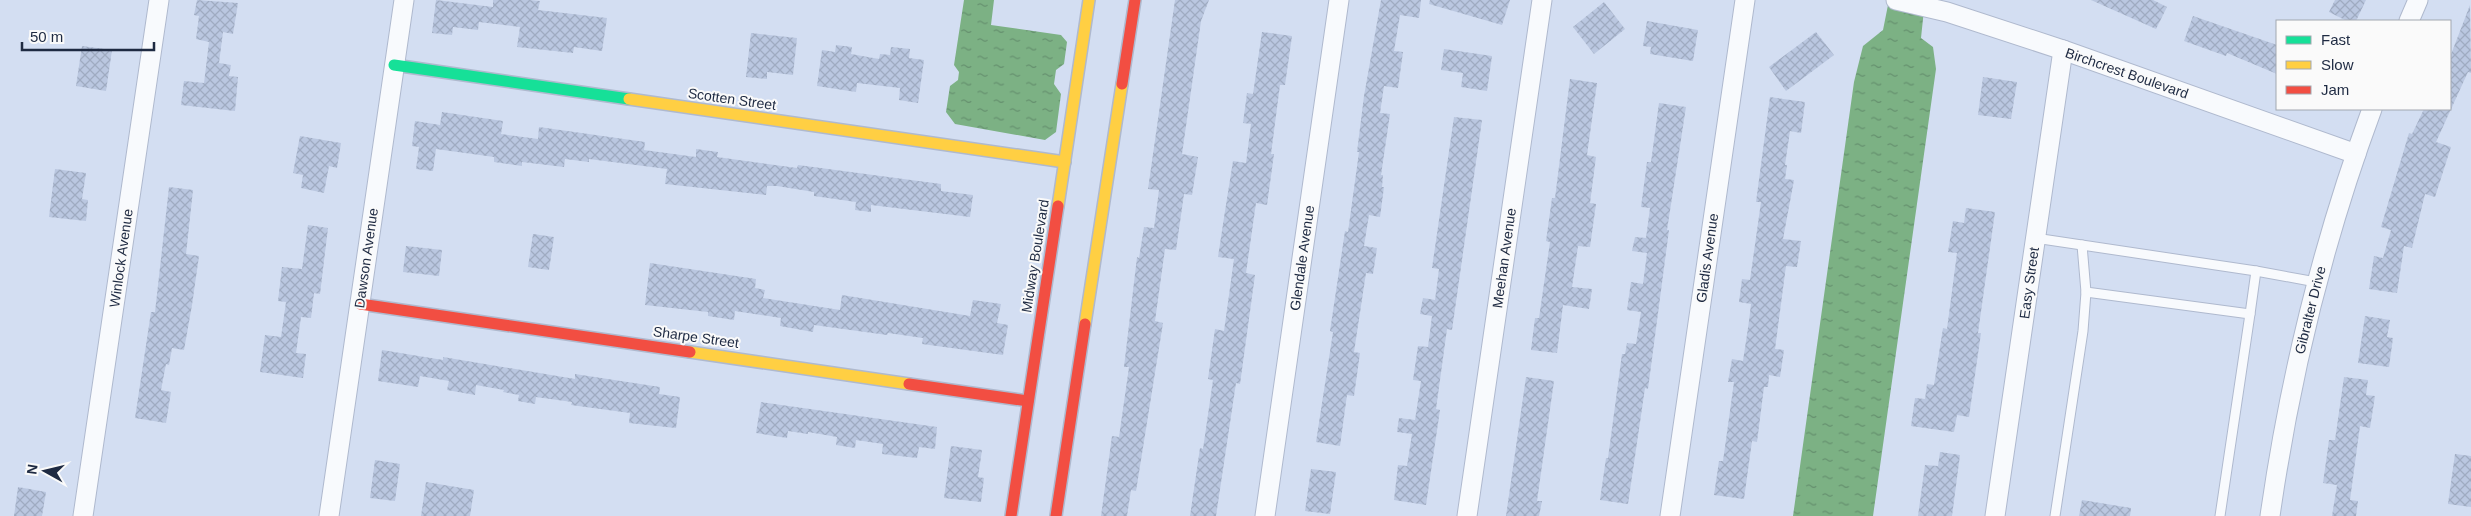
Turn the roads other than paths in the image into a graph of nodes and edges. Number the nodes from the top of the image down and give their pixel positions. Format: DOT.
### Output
graph roads {
  1 [pos="159,0"];
  2 [pos="404,0"];
  3 [pos="1089,0"];
  4 [pos="1134,0"];
  5 [pos="1339,0"];
  6 [pos="1542,0"];
  7 [pos="1745,0"];
  8 [pos="1896,0"];
  9 [pos="2418,0"];
  10 [pos="2409,20"];
  11 [pos="2063,50"];
  12 [pos="394,65"];
  13 [pos="2372,110"];
  14 [pos="2356,154"];
  15 [pos="1065,162"];
  16 [pos="2035,238"];
  17 [pos="2082,245"];
  18 [pos="2256,271"];
  19 [pos="2316,282"];
  20 [pos="2086,292"];
  21 [pos="360,304"];
  22 [pos="2250,314"];
  23 [pos="1028,401"];
  24 [pos="83,516"];
  25 [pos="329,516"];
  26 [pos="1011,516"];
  27 [pos="1056,516"];
  28 [pos="1265,516"];
  29 [pos="1467,516"];
  30 [pos="1670,516"];
  31 [pos="1995,516"];
  32 [pos="2056,516"];
  33 [pos="2220,516"];
  34 [pos="2270,516"];
  1 -- 24 [label="street, Winlock Avenue"];
  2 -- 12 [label="street, Dawson Avenue"];
  3 -- 15 [label="street, Midway Boulevard"];
  4 -- 27 [label="street"];
  5 -- 28 [label="street, Glendale Avenue"];
  6 -- 29 [label="street, Meehan Avenue"];
  7 -- 30 [label="street, Gladis Avenue"];
  8 -- 11 [label="street, Birchcrest Boulevard"];
  9 -- 10 [label="street"];
  11 -- 14 [label="street, Birchcrest Boulevard"];
  11 -- 16 [label="street, Easy Street"];
  12 -- 15 [label="street, Scotten Street"];
  12 -- 21 [label="street, Dawson Avenue"];
  13 -- 14 [label="street, Gibralter Drive"];
  14 -- 19 [label="street, Gibralter Drive"];
  15 -- 23 [label="street, Midway Boulevard"];
  16 -- 17 [label="lane"];
  16 -- 31 [label="street, Easy Street"];
  17 -- 18 [label="lane"];
  17 -- 20 [label="lane"];
  18 -- 19 [label="lane"];
  18 -- 22 [label="lane"];
  19 -- 34 [label="street, Gibralter Drive"];
  20 -- 22 [label="lane"];
  20 -- 32 [label="lane"];
  21 -- 23 [label="street, Sharpe Street"];
  21 -- 25 [label="street, Dawson Avenue"];
  22 -- 33 [label="lane"];
  23 -- 26 [label="street, Midway Boulevard"];
}
